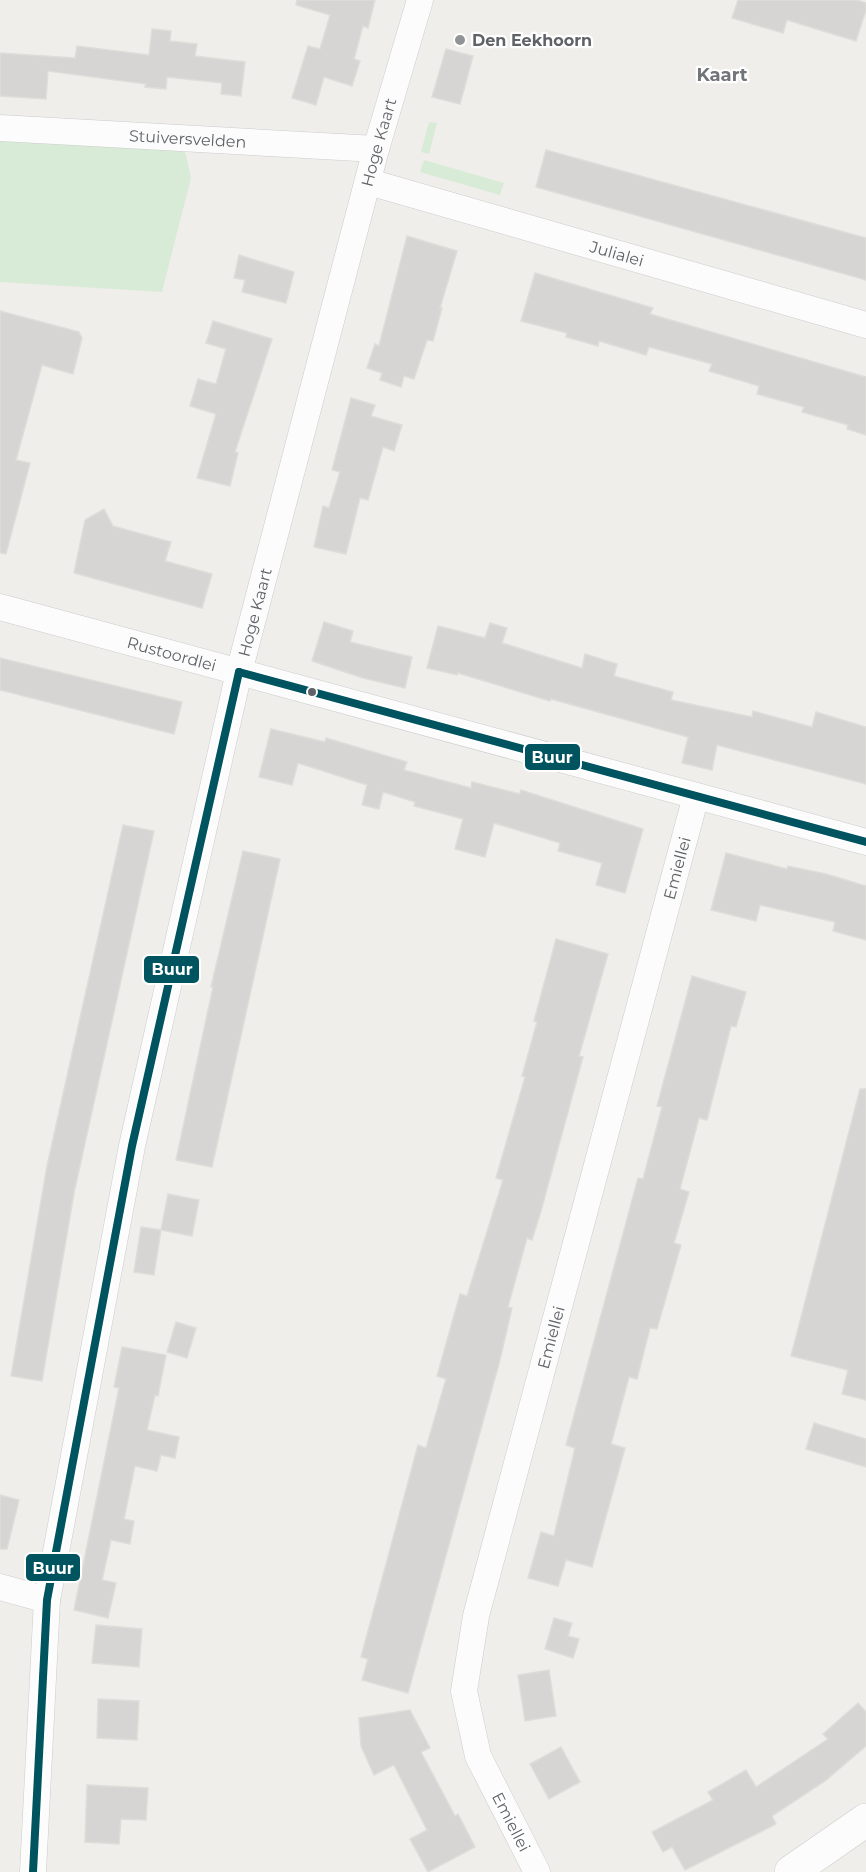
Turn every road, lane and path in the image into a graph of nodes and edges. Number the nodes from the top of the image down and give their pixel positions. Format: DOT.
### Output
graph roads {
  1 [pos="420,0"];
  2 [pos="0,128"];
  3 [pos="376,149"];
  4 [pos="369,182"];
  5 [pos="866,325"];
  6 [pos="0,608"];
  7 [pos="239,672"];
  8 [pos="696,796"];
  9 [pos="866,842"];
  10 [pos="0,1587"];
  11 [pos="46,1600"];
  12 [pos="866,1820"];
  13 [pos="33,1872"];
  14 [pos="537,1872"];
  15 [pos="791,1872"];
  1 -- 3 [label="street, Hoge Kaart"];
  2 -- 3 [label="street, Stuiversvelden"];
  3 -- 4 [label="street, Hoge Kaart"];
  4 -- 5 [label="street, Julialei"];
  4 -- 7 [label="street, Hoge Kaart"];
  6 -- 7 [label="street, Rustoordlei"];
  7 -- 8 [label="street, Rustoordlei"];
  7 -- 11 [label="street, Hoge Kaart"];
  8 -- 9 [label="street, Rustoordlei"];
  8 -- 14 [label="street, Emiellei"];
  10 -- 11 [label="street"];
  11 -- 13 [label="street, Hoge Kaart"];
  12 -- 15 [label="street"];
}
